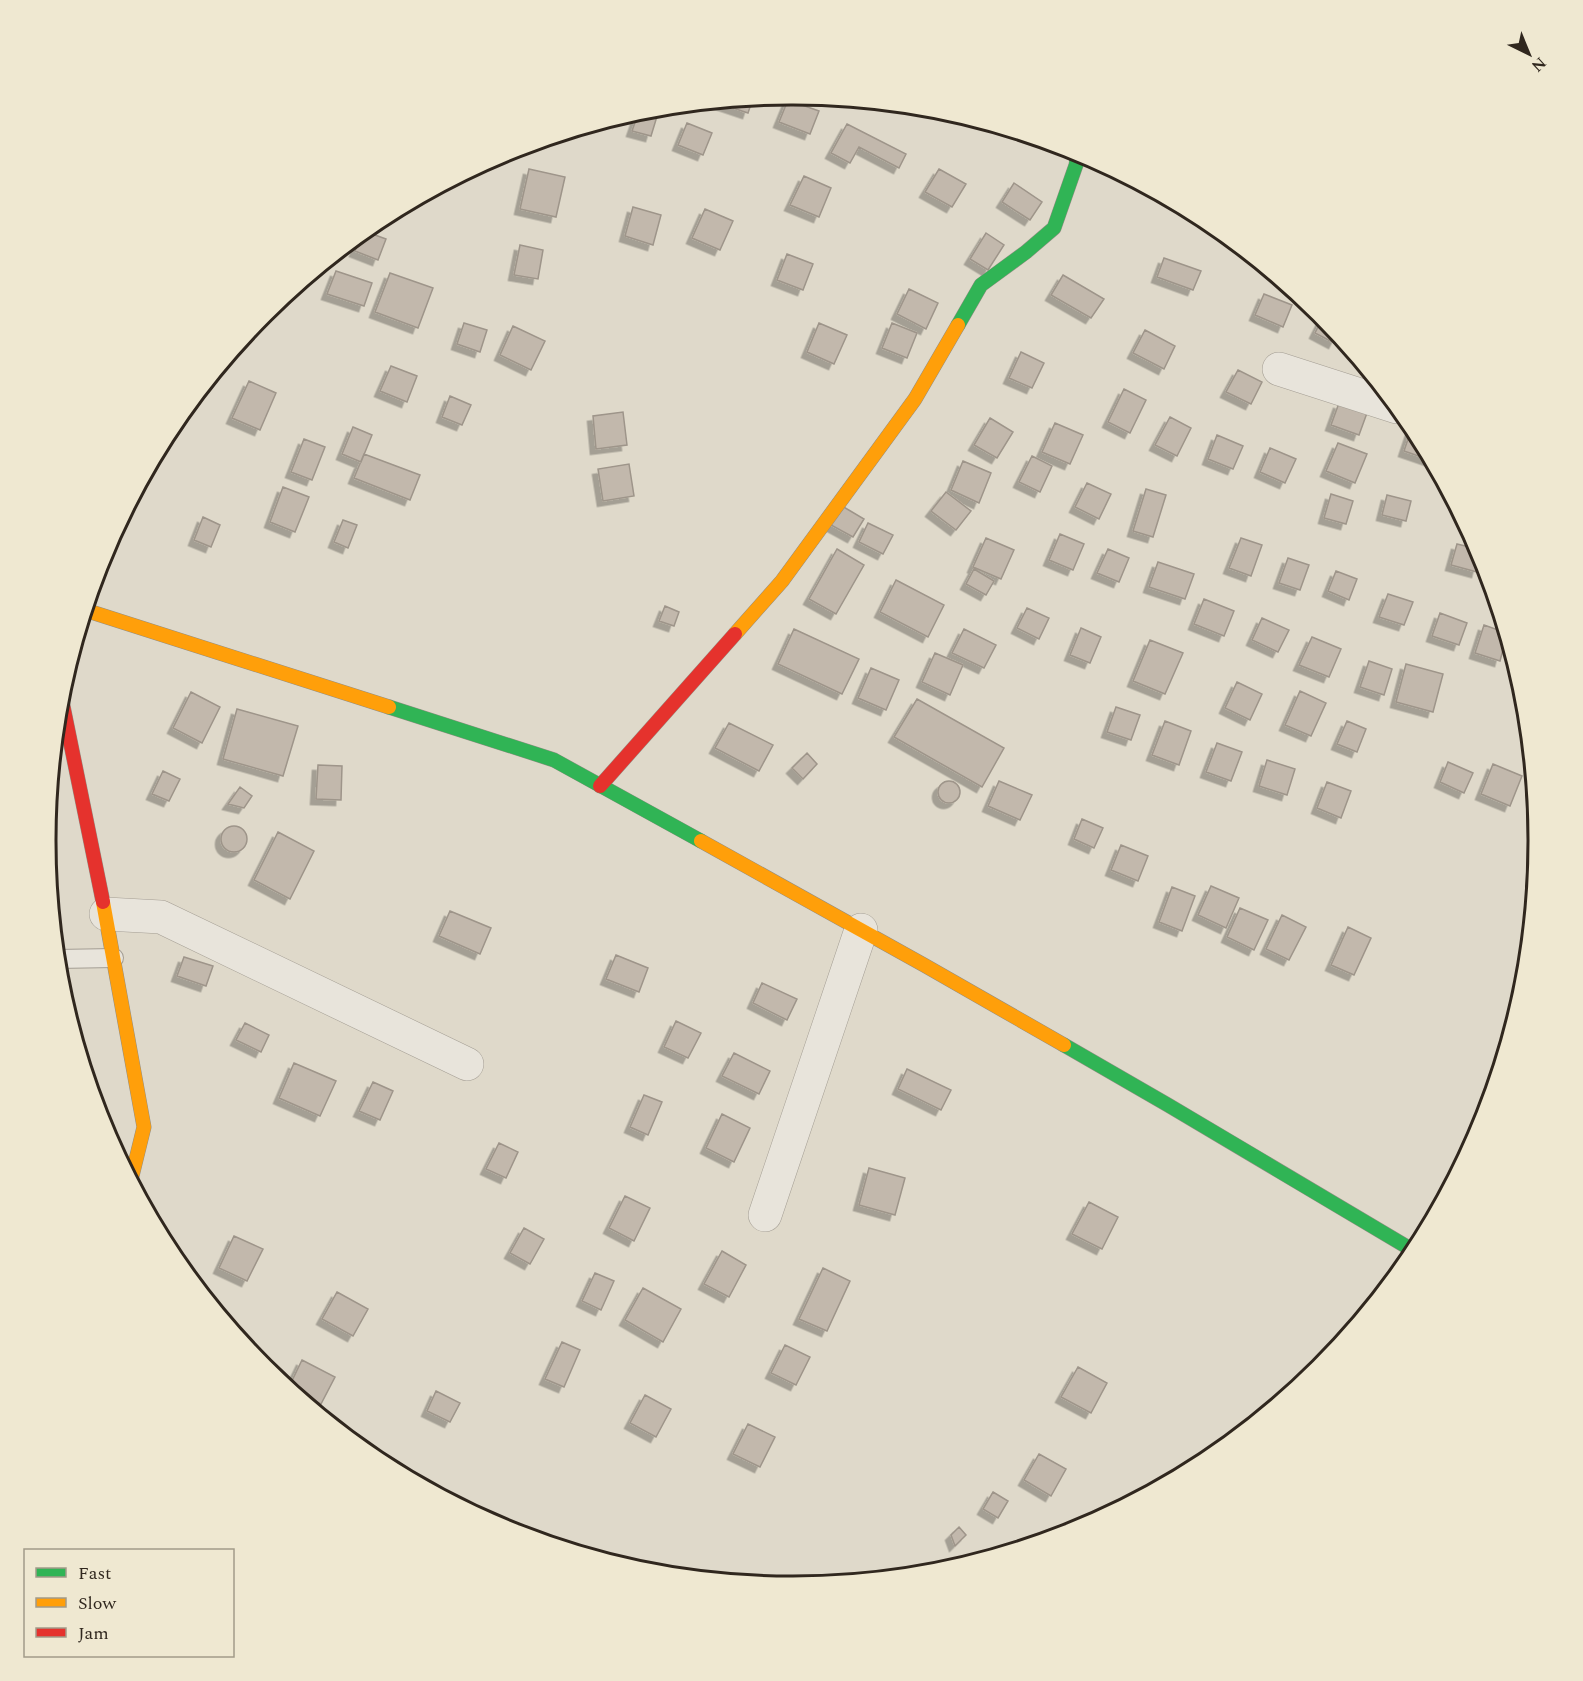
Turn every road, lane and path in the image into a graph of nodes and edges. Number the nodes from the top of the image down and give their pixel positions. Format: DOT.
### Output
graph roads {
  1 [pos="1076,162"];
  2 [pos="1279,369"];
  3 [pos="1382,402"];
  4 [pos="92,612"];
  5 [pos="66,720"];
  6 [pos="600,786"];
  7 [pos="106,914"];
  8 [pos="861,930"];
  9 [pos="114,958"];
  10 [pos="66,959"];
  11 [pos="467,1064"];
  12 [pos="133,1170"];
  13 [pos="765,1215"];
  14 [pos="1405,1246"];
  1 -- 6 [label="main road"];
  2 -- 3 [label="street"];
  4 -- 6 [label="main road"];
  5 -- 7 [label="main road"];
  6 -- 8 [label="main road"];
  7 -- 9 [label="main road"];
  7 -- 11 [label="street"];
  8 -- 13 [label="street"];
  8 -- 14 [label="main road"];
  9 -- 10 [label="lane"];
  9 -- 12 [label="main road"];
}
